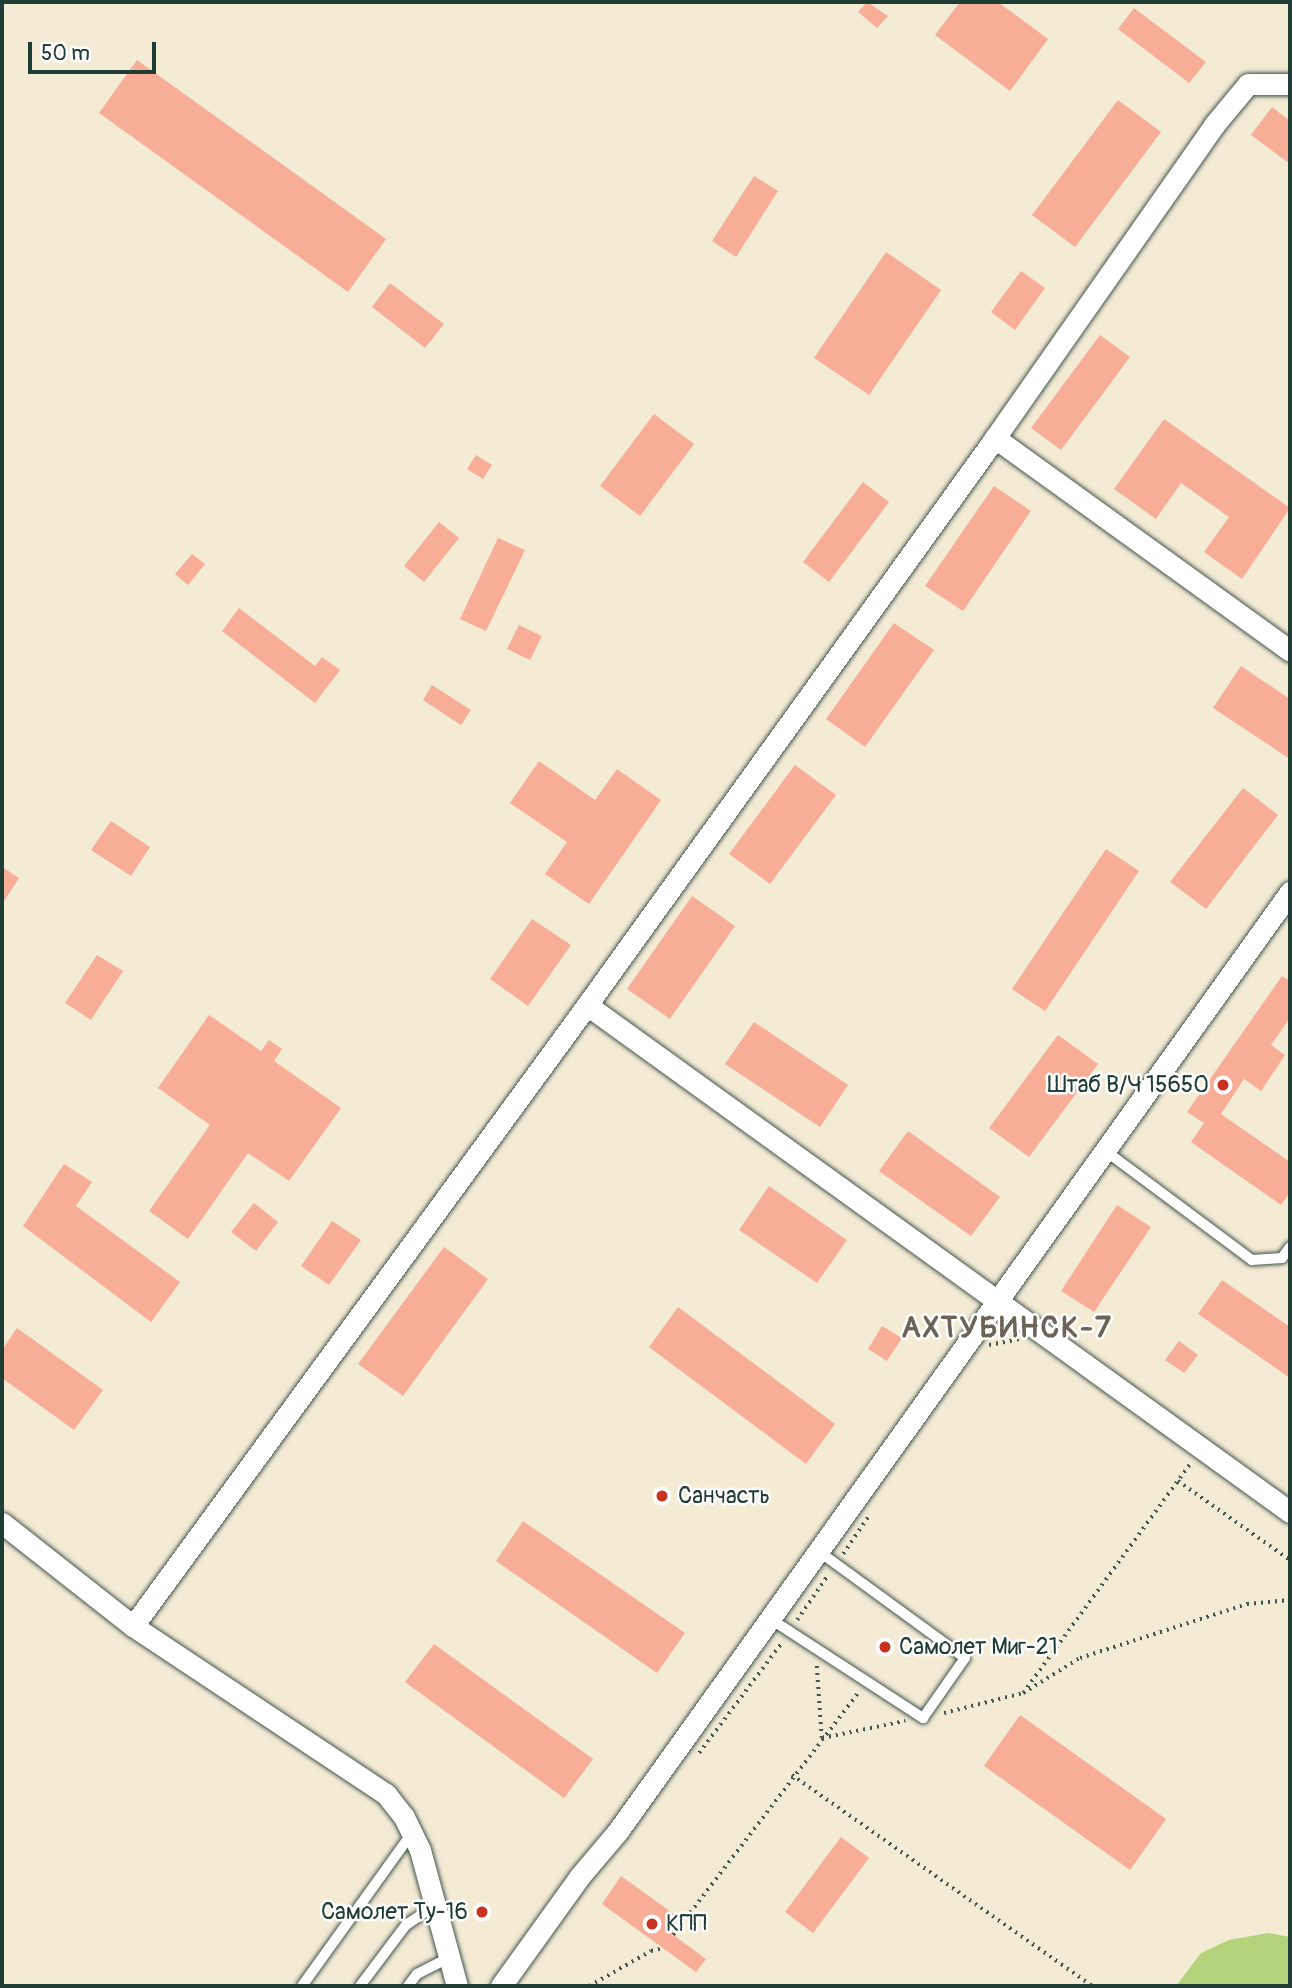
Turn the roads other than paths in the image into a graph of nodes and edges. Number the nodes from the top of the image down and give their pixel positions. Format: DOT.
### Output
graph roads {
  1 [pos="1290,84"];
  2 [pos="995,438"];
  3 [pos="1290,650"];
  4 [pos="1290,892"];
  5 [pos="587,1005"];
  6 [pos="1107,1152"];
  7 [pos="1290,1247"];
  8 [pos="1000,1300"];
  9 [pos="1290,1512"];
  10 [pos="2,1523"];
  11 [pos="818,1551"];
  12 [pos="769,1618"];
  13 [pos="133,1626"];
  14 [pos="412,1833"];
  15 [pos="436,1905"];
  16 [pos="451,1957"];
  17 [pos="302,1986"];
  18 [pos="360,1986"];
  19 [pos="408,1986"];
  20 [pos="457,1986"];
  21 [pos="501,1986"];
  1 -- 2 [label="street"];
  2 -- 3 [label="street"];
  2 -- 5 [label="street"];
  4 -- 6 [label="street"];
  5 -- 8 [label="street"];
  5 -- 13 [label="street"];
  6 -- 7 [label="lane"];
  6 -- 8 [label="street"];
  8 -- 9 [label="street"];
  8 -- 11 [label="street"];
  10 -- 13 [label="street"];
  11 -- 12 [label="street"];
  11 -- 12 [label="lane"];
  12 -- 21 [label="street"];
  13 -- 14 [label="street"];
  14 -- 15 [label="street"];
  14 -- 17 [label="lane"];
  15 -- 16 [label="street"];
  15 -- 18 [label="lane"];
  16 -- 19 [label="lane"];
  16 -- 20 [label="street"];
}
